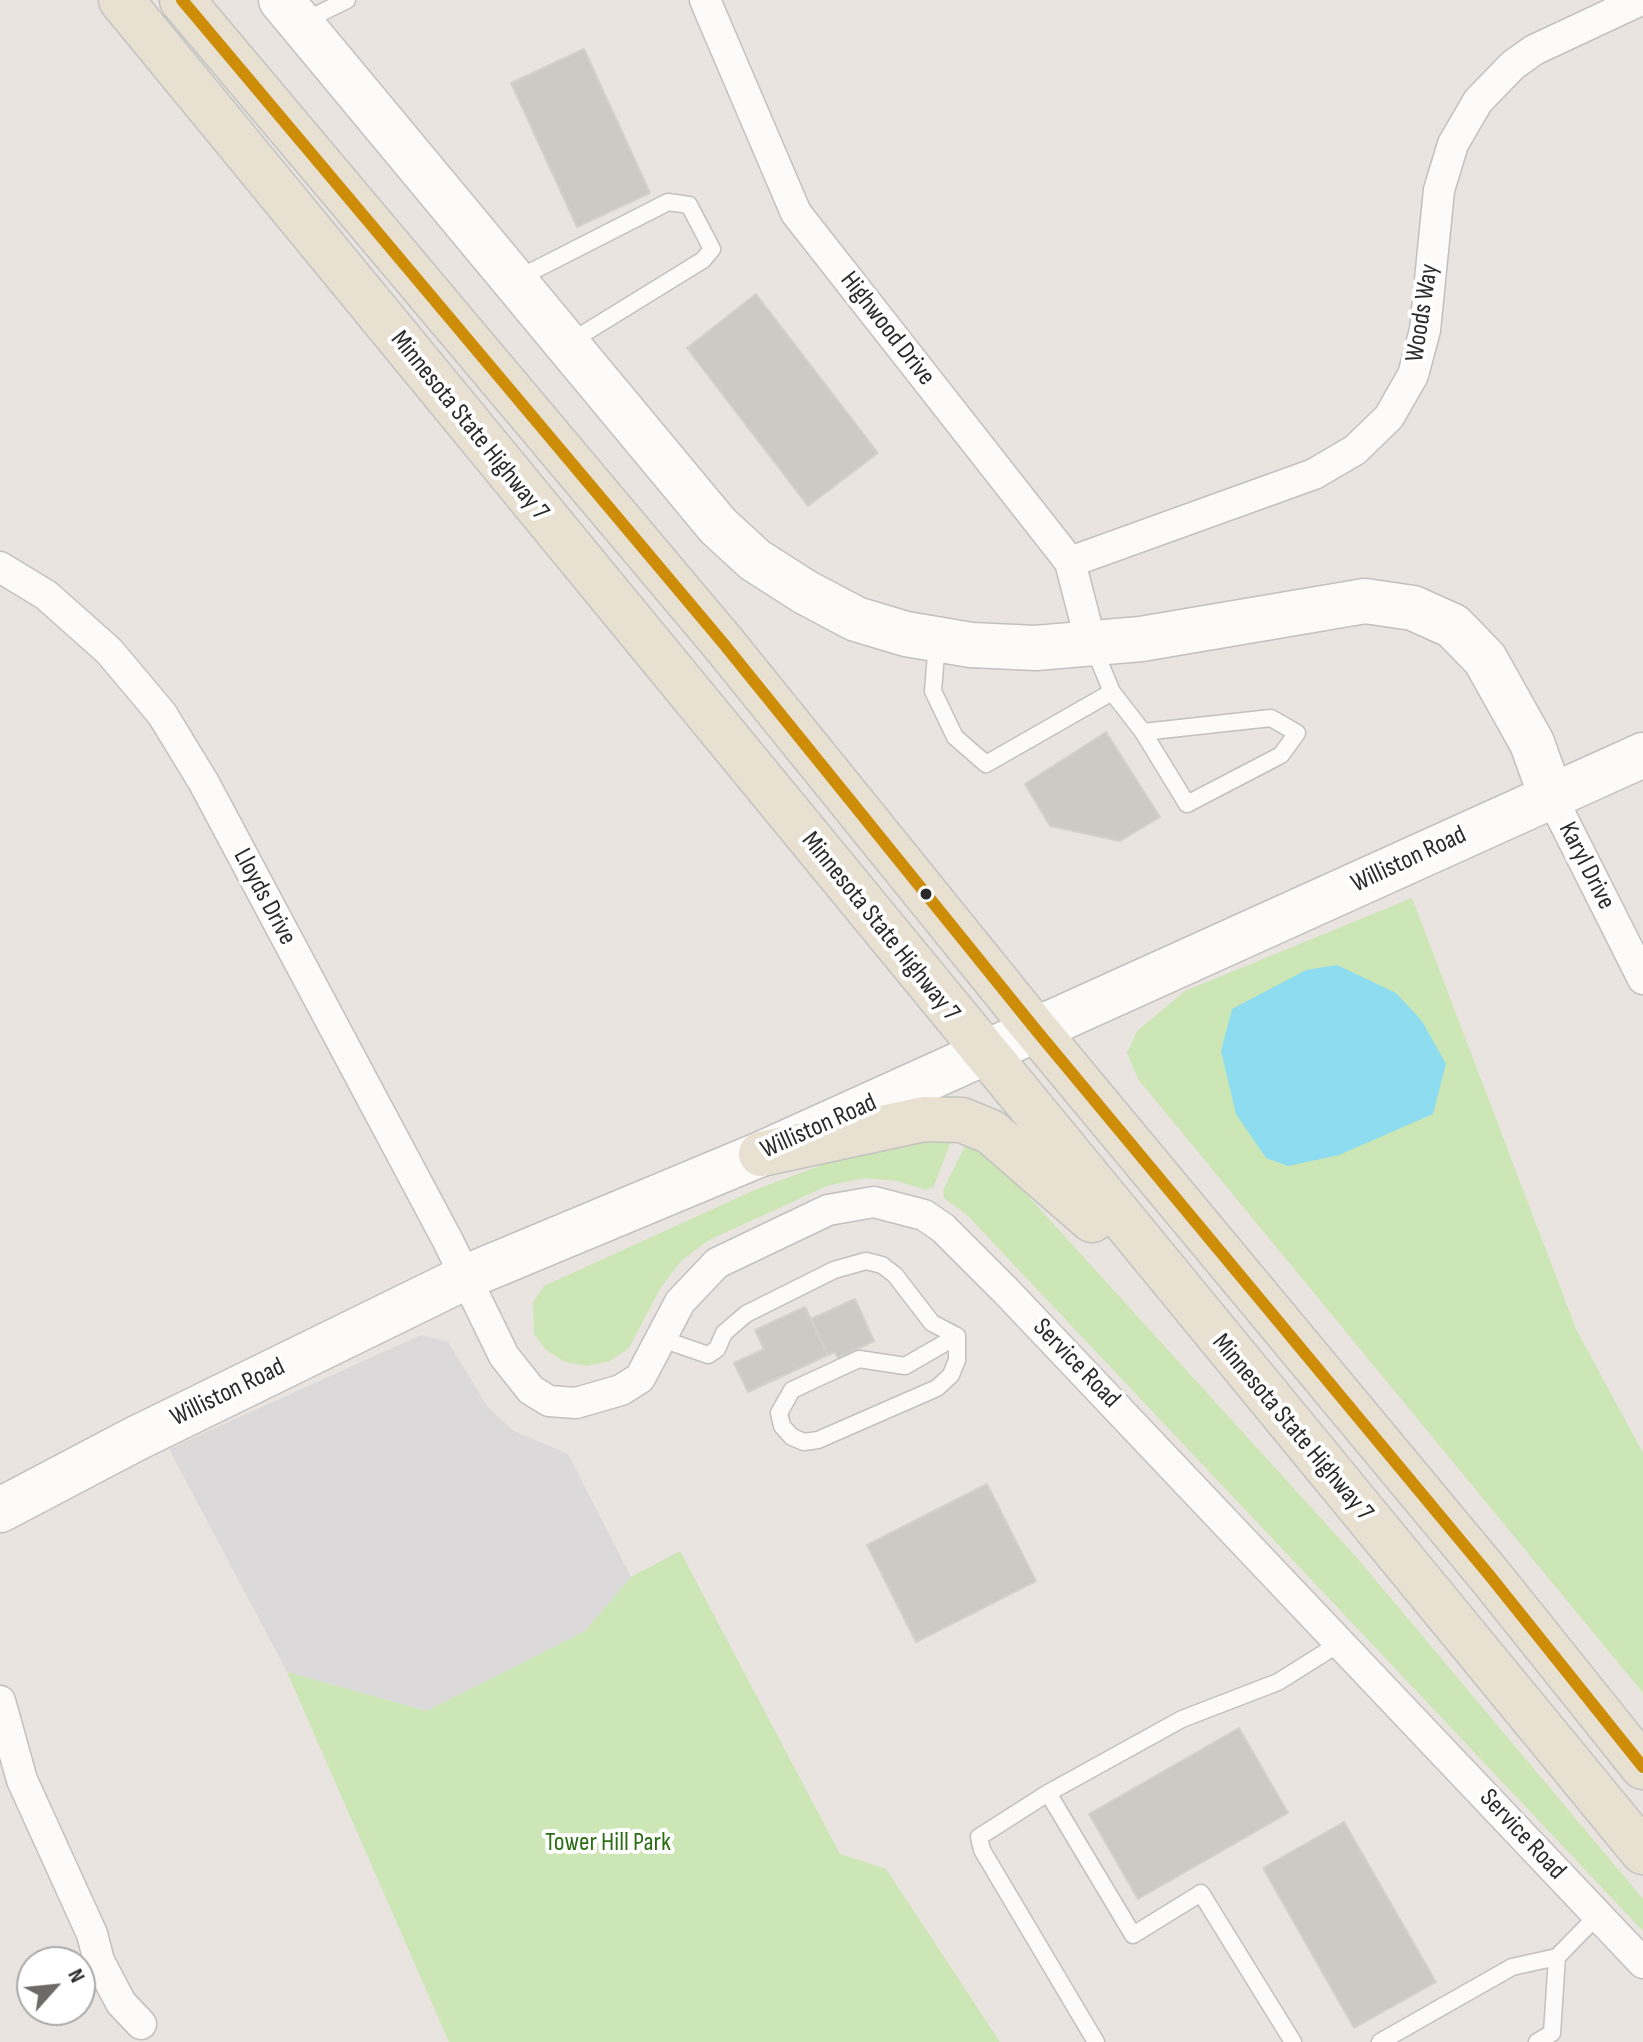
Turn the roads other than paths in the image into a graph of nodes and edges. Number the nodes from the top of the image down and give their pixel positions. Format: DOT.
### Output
graph roads {
  1 [pos="121,0"];
  2 [pos="182,0"];
  3 [pos="347,0"];
  4 [pos="705,0"];
  5 [pos="1641,0"];
  6 [pos="291,12"];
  7 [pos="514,280"];
  8 [pos="567,343"];
  9 [pos="1070,562"];
  10 [pos="0,567"];
  11 [pos="937,639"];
  12 [pos="1091,643"];
  13 [pos="1112,692"];
  14 [pos="1143,732"];
  15 [pos="1643,755"];
  16 [pos="1551,796"];
  17 [pos="1643,979"];
  18 [pos="1036,1030"];
  19 [pos="982,1052"];
  20 [pos="761,1154"];
  21 [pos="466,1277"];
  22 [pos="1210,1328"];
  23 [pos="957,1336"];
  24 [pos="662,1339"];
  25 [pos="0,1510"];
  26 [pos="1340,1643"];
  27 [pos="0,1701"];
  28 [pos="1643,1767"];
  29 [pos="1048,1793"];
  30 [pos="1643,1852"];
  31 [pos="1598,1915"];
  32 [pos="1557,1957"];
  33 [pos="1643,1963"];
  34 [pos="141,2024"];
  35 [pos="1096,2042"];
  36 [pos="1293,2042"];
  37 [pos="1380,2042"];
  38 [pos="1537,2042"];
  1 -- 19 [label="main road, Minnesota State Highway 7"];
  2 -- 18 [label="main road, Minnesota State Highway 7"];
  3 -- 6 [label="lane"];
  4 -- 9 [label="street, Highwood Drive"];
  5 -- 9 [label="street, Woods Way"];
  6 -- 7 [label="main road"];
  7 -- 8 [label="main road"];
  7 -- 8 [label="lane"];
  8 -- 11 [label="main road"];
  9 -- 12 [label="street, Highwood Drive"];
  10 -- 21 [label="street, Lloyds Drive"];
  11 -- 12 [label="main road"];
  11 -- 13 [label="lane"];
  12 -- 13 [label="lane"];
  12 -- 16 [label="main road"];
  13 -- 14 [label="lane"];
  14 -- 14 [label="lane"];
  15 -- 16 [label="main road, Williston Road"];
  16 -- 17 [label="street, Karyl Drive"];
  16 -- 18 [label="main road, Williston Road"];
  18 -- 19 [label="main road, Williston Road"];
  18 -- 28 [label="main road, Minnesota State Highway 7"];
  19 -- 20 [label="main road, Williston Road"];
  19 -- 22 [label="main road, Minnesota State Highway 7"];
  20 -- 21 [label="main road, Williston Road"];
  20 -- 22 [label="main road"];
  21 -- 24 [label="street, Service Road"];
  21 -- 25 [label="main road, Williston Road"];
  22 -- 30 [label="main road, Minnesota State Highway 7"];
  23 -- 23 [label="lane"];
  23 -- 24 [label="lane"];
  24 -- 26 [label="street, Service Road"];
  26 -- 29 [label="lane"];
  26 -- 31 [label="street, Service Road"];
  27 -- 34 [label="street"];
  29 -- 35 [label="lane"];
  29 -- 36 [label="lane"];
  31 -- 32 [label="lane"];
  31 -- 33 [label="street, Service Road"];
  32 -- 37 [label="lane"];
  32 -- 38 [label="lane"];
}
